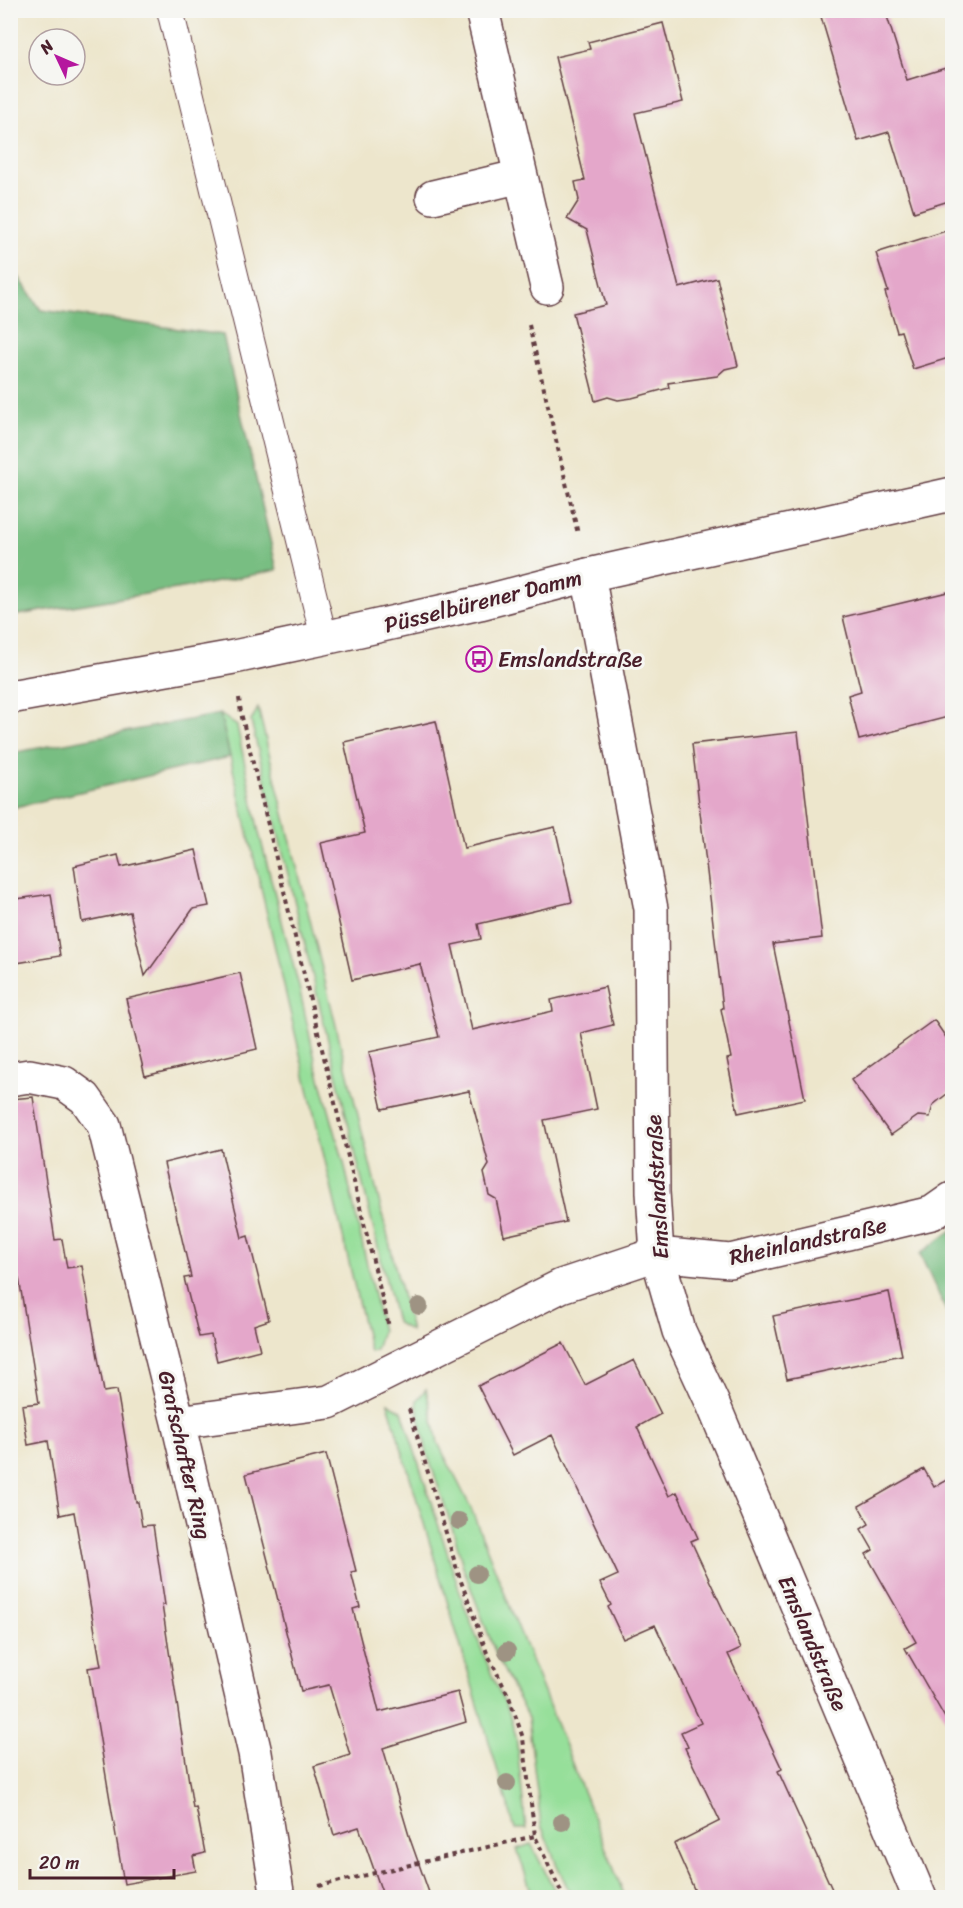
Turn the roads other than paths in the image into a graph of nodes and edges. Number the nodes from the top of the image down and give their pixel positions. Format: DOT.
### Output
graph roads {
  1 [pos="170,10"];
  2 [pos="482,10"];
  3 [pos="521,176"];
  4 [pos="433,197"];
  5 [pos="547,287"];
  6 [pos="952,494"];
  7 [pos="588,576"];
  8 [pos="324,638"];
  9 [pos="10,697"];
  10 [pos="10,1079"];
  11 [pos="952,1198"];
  12 [pos="657,1254"];
  13 [pos="178,1422"];
  14 [pos="278,1897"];
  15 [pos="920,1898"];
  1 -- 8 [label="lane"];
  2 -- 3 [label="street"];
  3 -- 4 [label="street"];
  3 -- 5 [label="street"];
  6 -- 7 [label="street, Püsselbürener Damm"];
  7 -- 8 [label="street, Püsselbürener Damm"];
  7 -- 12 [label="street, Emslandstraße"];
  8 -- 9 [label="street, Püsselbürener Damm"];
  10 -- 13 [label="street, Grafschafter Ring"];
  11 -- 12 [label="street, Rheinlandstraße"];
  12 -- 13 [label="street"];
  12 -- 15 [label="street, Emslandstraße"];
  13 -- 14 [label="street, Grafschafter Ring"];
}
